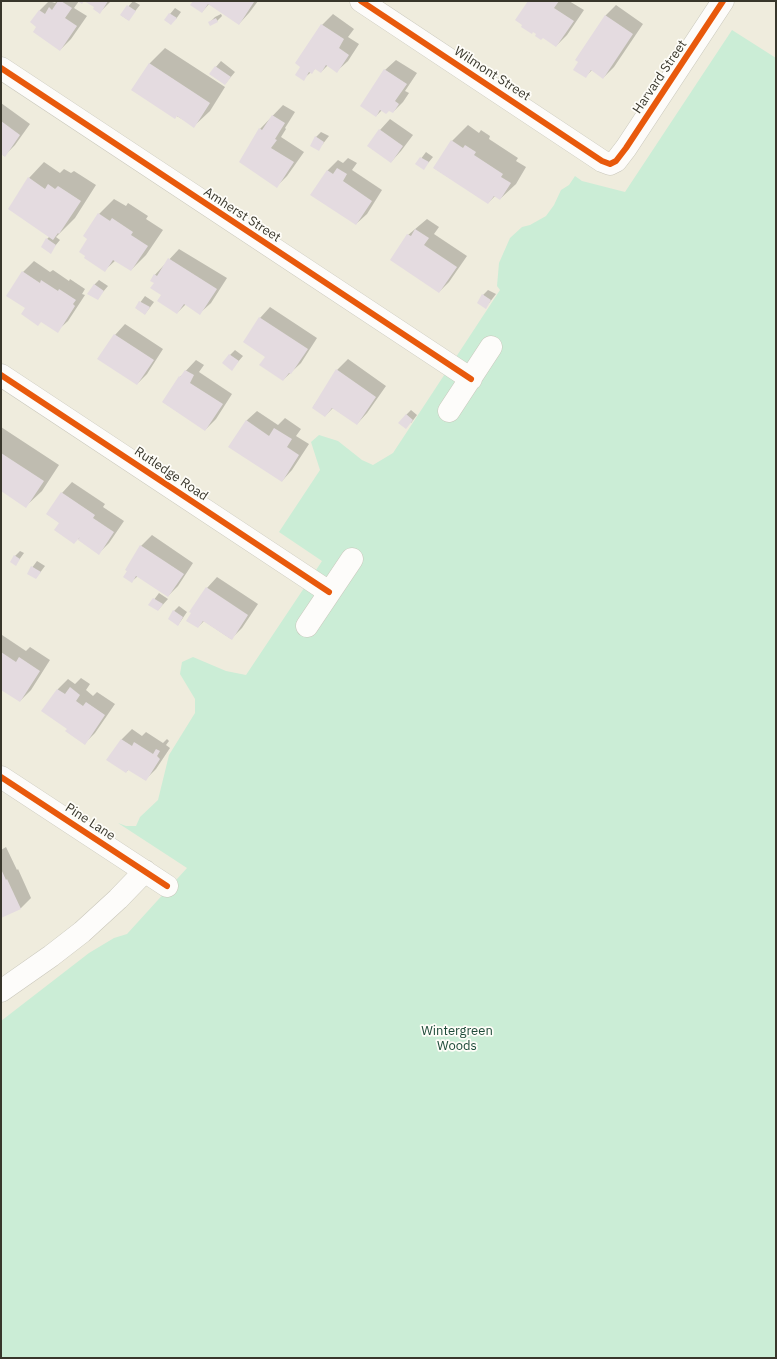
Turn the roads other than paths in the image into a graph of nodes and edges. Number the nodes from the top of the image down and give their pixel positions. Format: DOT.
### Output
graph roads {
  1 [pos="361,1"];
  2 [pos="723,1"];
  3 [pos="1,68"];
  4 [pos="612,164"];
  5 [pos="491,348"];
  6 [pos="1,375"];
  7 [pos="471,379"];
  8 [pos="449,412"];
  9 [pos="352,559"];
  10 [pos="329,592"];
  11 [pos="307,626"];
  12 [pos="1,777"];
  13 [pos="145,871"];
  14 [pos="167,886"];
  15 [pos="1,991"];
  1 -- 4 [label="street, Wilmont Street"];
  2 -- 4 [label="street, Harvard Street"];
  3 -- 7 [label="street, Amherst Street"];
  5 -- 7 [label="street"];
  6 -- 10 [label="street, Rutledge Road"];
  7 -- 8 [label="street"];
  9 -- 10 [label="street"];
  10 -- 11 [label="street"];
  12 -- 13 [label="street, Pine Lane"];
  13 -- 14 [label="street, Pine Lane"];
  13 -- 15 [label="street"];
}
